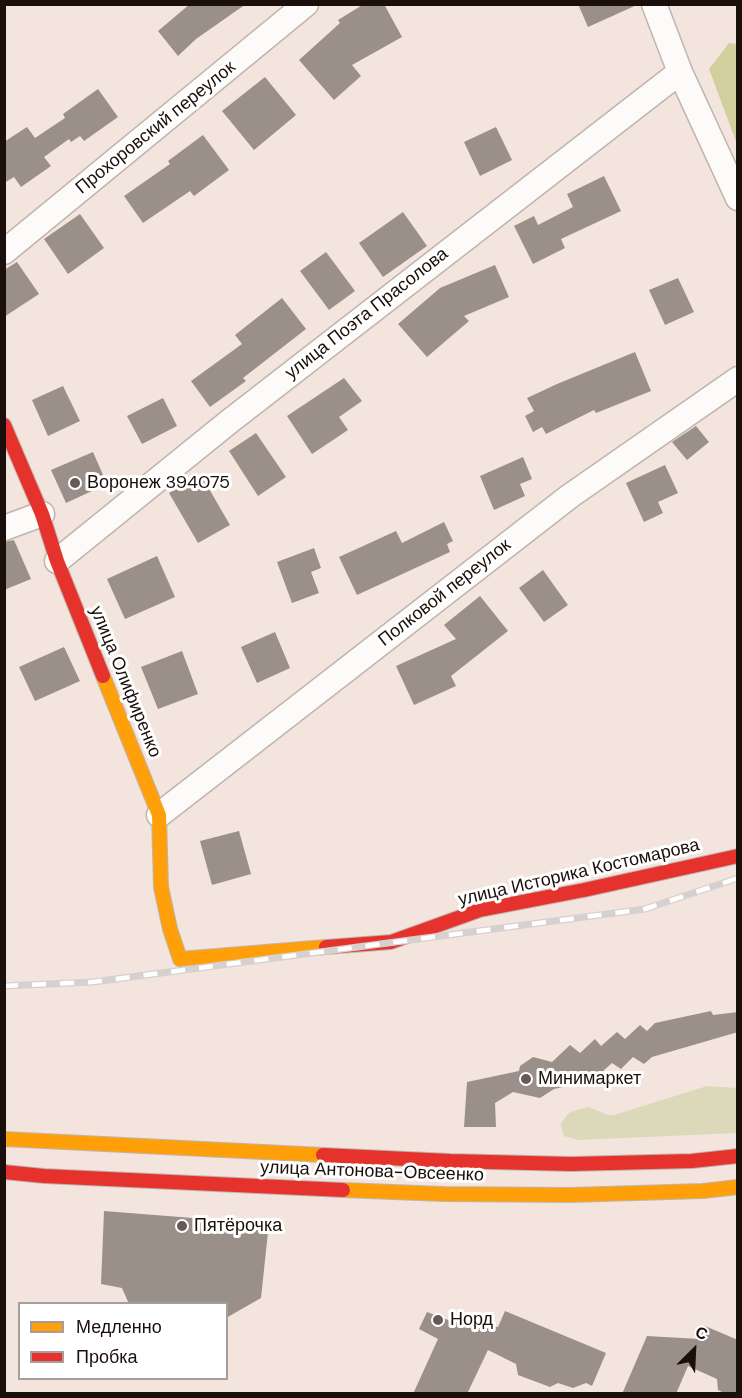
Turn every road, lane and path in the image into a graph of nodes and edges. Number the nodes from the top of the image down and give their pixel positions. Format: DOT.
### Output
graph roads {
  1 [pos="306,4"];
  2 [pos="654,4"];
  3 [pos="680,72"];
  4 [pos="738,198"];
  5 [pos="4,252"];
  6 [pos="738,379"];
  7 [pos="4,426"];
  8 [pos="42,514"];
  9 [pos="4,528"];
  10 [pos="57,561"];
  11 [pos="159,815"];
  12 [pos="738,856"];
  13 [pos="180,959"];
  14 [pos="4,1139"];
  15 [pos="738,1156"];
  16 [pos="4,1172"];
  17 [pos="738,1187"];
  1 -- 5 [label="street, Прохоровский переулок"];
  2 -- 3 [label="street"];
  3 -- 4 [label="street"];
  3 -- 10 [label="street, улица Поэта Прасолова"];
  6 -- 11 [label="street, Полковой переулок"];
  7 -- 8 [label="main road, улица Олифиренко"];
  8 -- 9 [label="street"];
  8 -- 10 [label="main road, улица Олифиренко"];
  10 -- 11 [label="main road, улица Олифиренко"];
  11 -- 13 [label="main road, улица Олифиренко"];
  12 -- 13 [label="main road, улица Историка Костомарова"];
  14 -- 15 [label="main road, улица Антонова-Овсеенко"];
  16 -- 17 [label="main road, улица Антонова-Овсеенко"];
}
